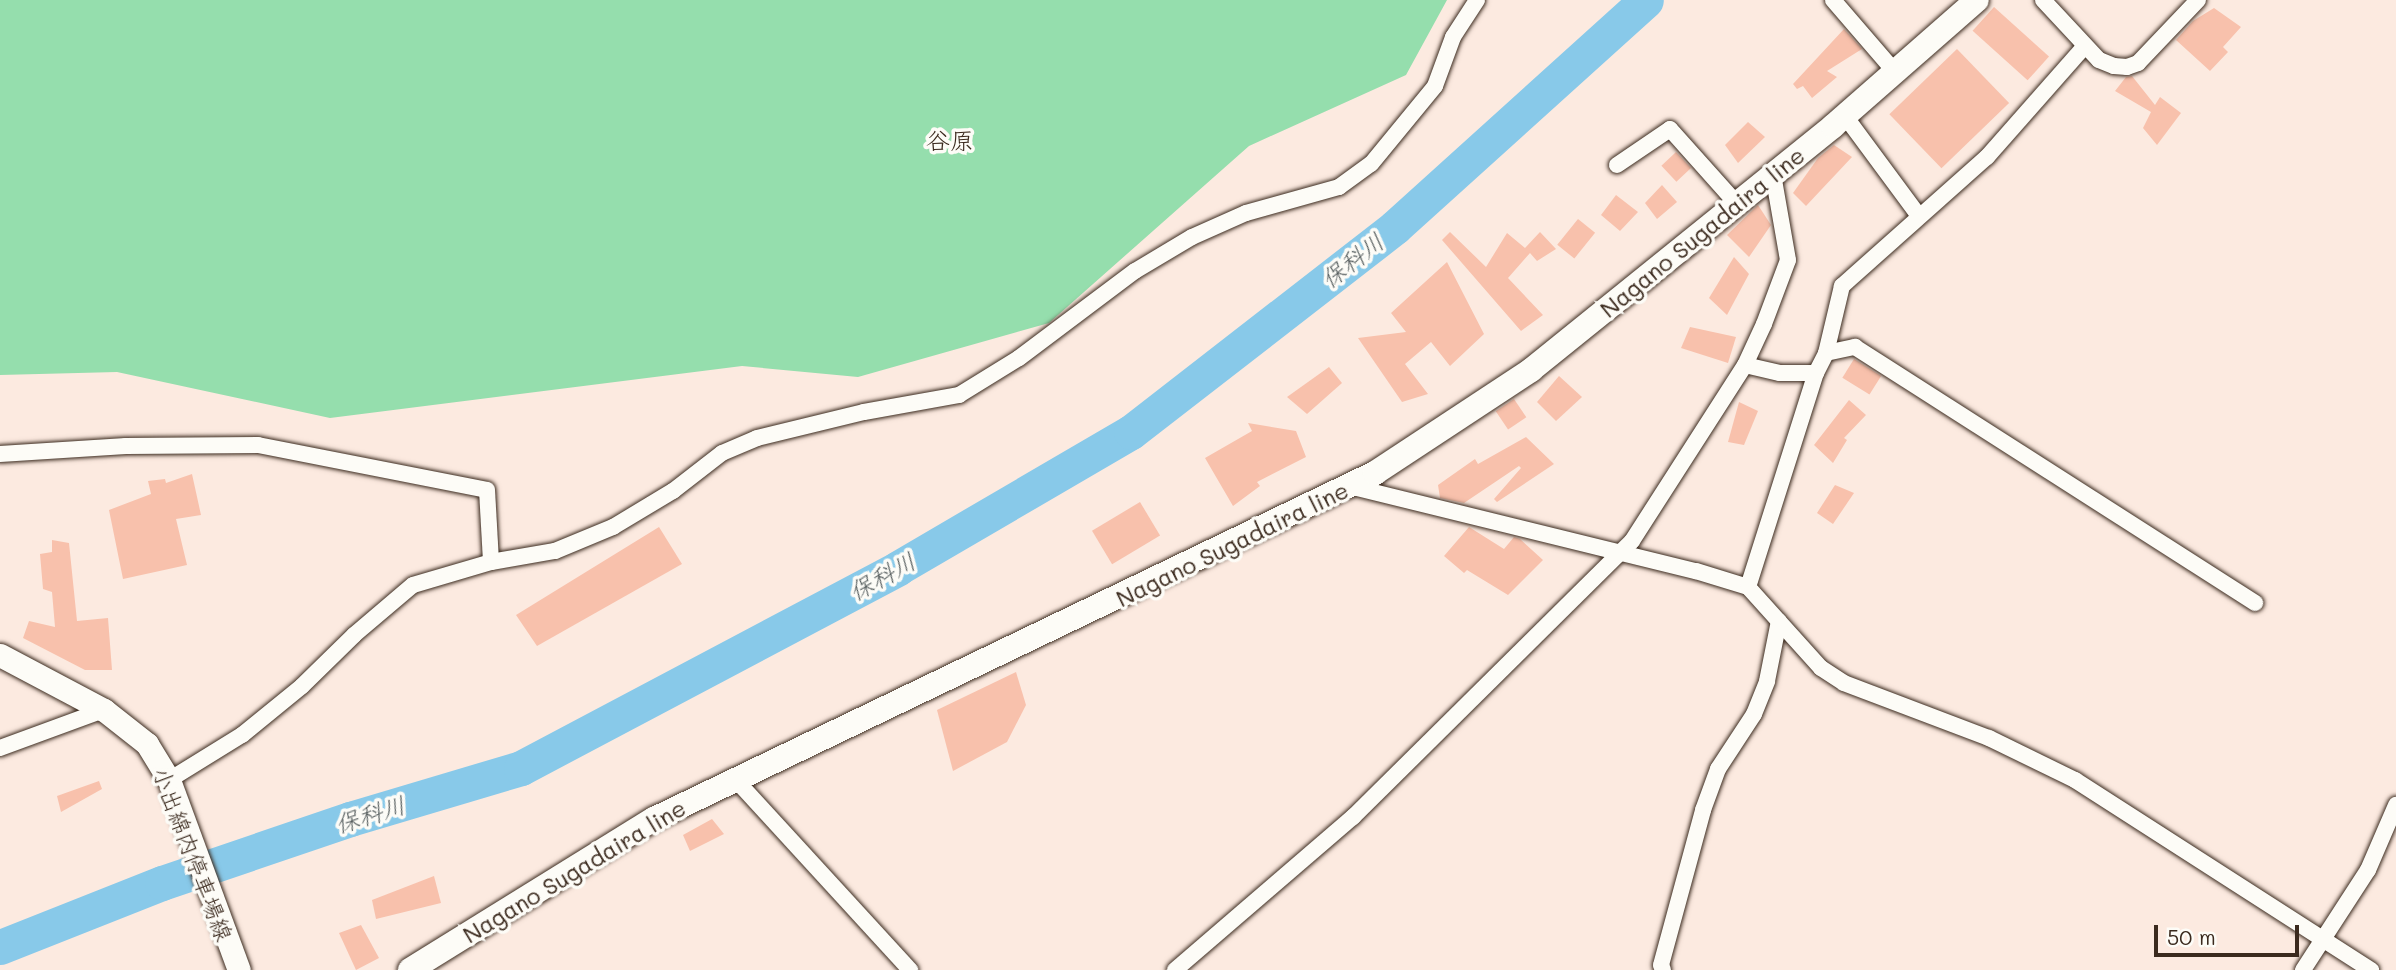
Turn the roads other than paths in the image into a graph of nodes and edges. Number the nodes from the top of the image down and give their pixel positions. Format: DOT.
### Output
graph roads {
  1 [pos="1477,0"];
  2 [pos="1833,0"];
  3 [pos="1977,0"];
  4 [pos="2043,0"];
  5 [pos="2198,0"];
  6 [pos="2084,47"];
  7 [pos="1896,74"];
  8 [pos="1845,116"];
  9 [pos="1617,164"];
  10 [pos="1773,174"];
  11 [pos="1737,204"];
  12 [pos="1919,216"];
  13 [pos="1826,353"];
  14 [pos="1745,365"];
  15 [pos="1816,373"];
  16 [pos="0,454"];
  17 [pos="1353,487"];
  18 [pos="1620,553"];
  19 [pos="491,562"];
  20 [pos="1748,587"];
  21 [pos="2255,603"];
  22 [pos="1779,621"];
  23 [pos="0,655"];
  24 [pos="104,710"];
  25 [pos="0,748"];
  26 [pos="169,780"];
  27 [pos="736,780"];
  28 [pos="2396,805"];
  29 [pos="2325,940"];
  30 [pos="236,962"];
  31 [pos="410,970"];
  32 [pos="910,970"];
  33 [pos="1175,970"];
  34 [pos="1663,970"];
  35 [pos="2304,970"];
  36 [pos="2371,970"];
  1 -- 19 [label="street"];
  2 -- 7 [label="street"];
  3 -- 7 [label="main road, Nagano Sugadaira line"];
  4 -- 6 [label="street"];
  5 -- 6 [label="street"];
  6 -- 12 [label="street"];
  7 -- 8 [label="main road, Nagano Sugadaira line"];
  8 -- 10 [label="main road, Nagano Sugadaira line"];
  8 -- 12 [label="street"];
  9 -- 11 [label="street"];
  10 -- 11 [label="main road, Nagano Sugadaira line"];
  10 -- 14 [label="street"];
  11 -- 17 [label="main road, Nagano Sugadaira line"];
  12 -- 13 [label="street"];
  13 -- 15 [label="street"];
  13 -- 21 [label="street"];
  14 -- 15 [label="street"];
  14 -- 18 [label="street"];
  15 -- 20 [label="street"];
  16 -- 19 [label="street"];
  17 -- 18 [label="street"];
  17 -- 27 [label="main road, Nagano Sugadaira line"];
  18 -- 20 [label="street"];
  18 -- 33 [label="street"];
  19 -- 26 [label="street"];
  20 -- 22 [label="street"];
  22 -- 29 [label="street"];
  22 -- 34 [label="street"];
  23 -- 24 [label="main road, 小出綿内停車場線"];
  24 -- 25 [label="street"];
  24 -- 26 [label="main road, 小出綿内停車場線"];
  26 -- 30 [label="main road, 小出綿内停車場線"];
  27 -- 31 [label="main road, Nagano Sugadaira line"];
  27 -- 32 [label="street"];
  28 -- 29 [label="street"];
  29 -- 35 [label="street"];
  29 -- 36 [label="street"];
}
